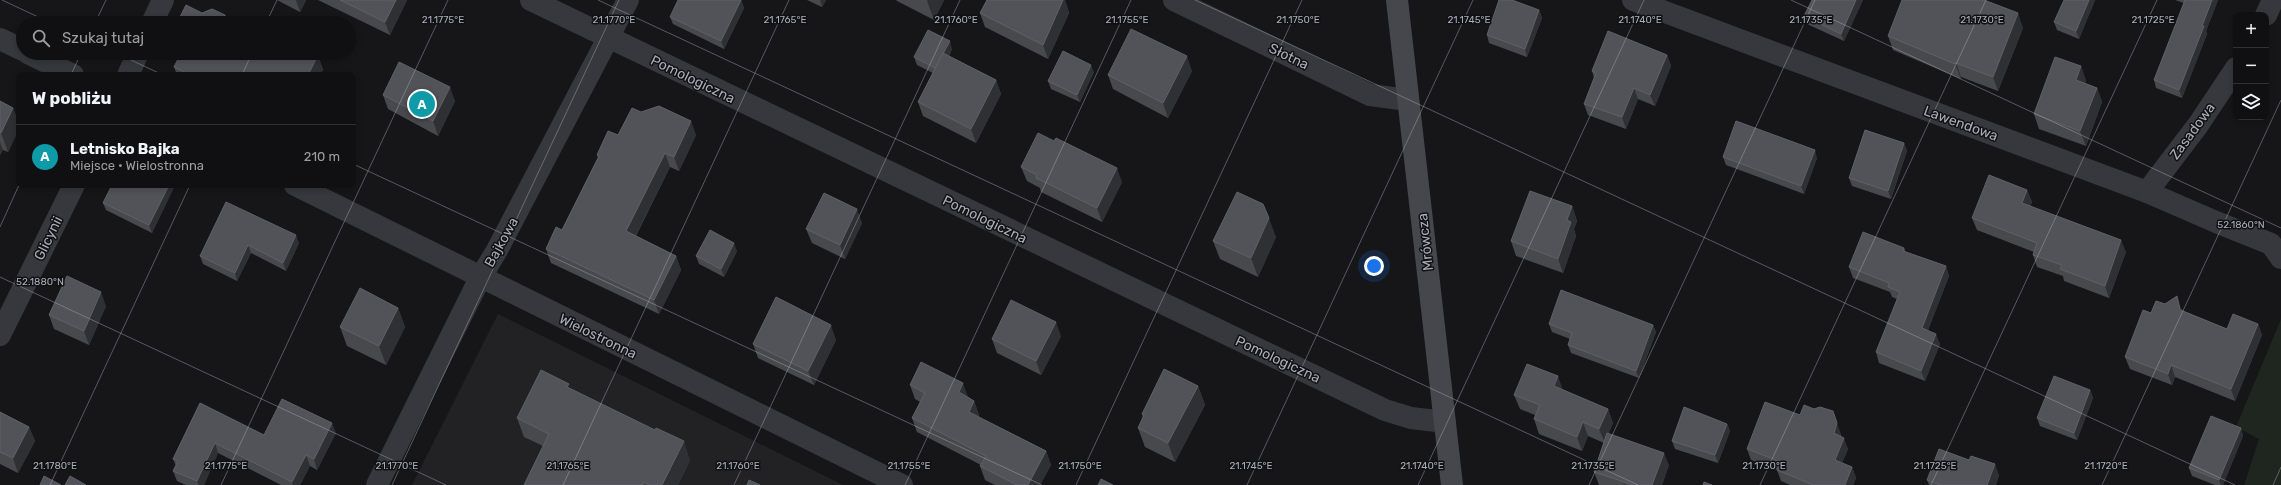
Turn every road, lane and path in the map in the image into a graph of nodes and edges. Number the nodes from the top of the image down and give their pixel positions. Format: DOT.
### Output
graph roads {
  1 [pos="163,0"];
  2 [pos="531,0"];
  3 [pos="628,0"];
  4 [pos="1174,0"];
  5 [pos="1397,0"];
  6 [pos="1633,0"];
  7 [pos="2273,0"];
  8 [pos="2267,12"];
  9 [pos="155,16"];
  10 [pos="609,38"];
  11 [pos="0,39"];
  12 [pos="16,47"];
  13 [pos="42,60"];
  14 [pos="135,60"];
  15 [pos="67,72"];
  16 [pos="129,72"];
  17 [pos="2233,72"];
  18 [pos="1408,100"];
  19 [pos="73,188"];
  20 [pos="301,188"];
  21 [pos="2147,192"];
  22 [pos="2281,258"];
  23 [pos="480,278"];
  24 [pos="0,335"];
  25 [pos="1445,422"];
  26 [pos="377,485"];
  27 [pos="902,485"];
  28 [pos="1452,485"];
  1 -- 9 [label="street"];
  2 -- 10 [label="street, Pomologiczna"];
  3 -- 10 [label="street, Bajkowa"];
  4 -- 18 [label="street, Słotna"];
  5 -- 18 [label="street, Mrówcza"];
  6 -- 21 [label="street, Lawendowa"];
  7 -- 8 [label="street"];
  10 -- 23 [label="street, Bajkowa"];
  10 -- 25 [label="street, Pomologiczna"];
  11 -- 12 [label="street"];
  13 -- 15 [label="street"];
  14 -- 16 [label="street"];
  17 -- 21 [label="street, Zasadowa"];
  18 -- 25 [label="street, Mrówcza"];
  19 -- 24 [label="street, Glicynii"];
  20 -- 23 [label="street, Wielostronna"];
  21 -- 22 [label="street, Lawendowa"];
  23 -- 26 [label="street, Bajkowa"];
  23 -- 27 [label="street, Wielostronna"];
  25 -- 28 [label="street, Mrówcza"];
}
